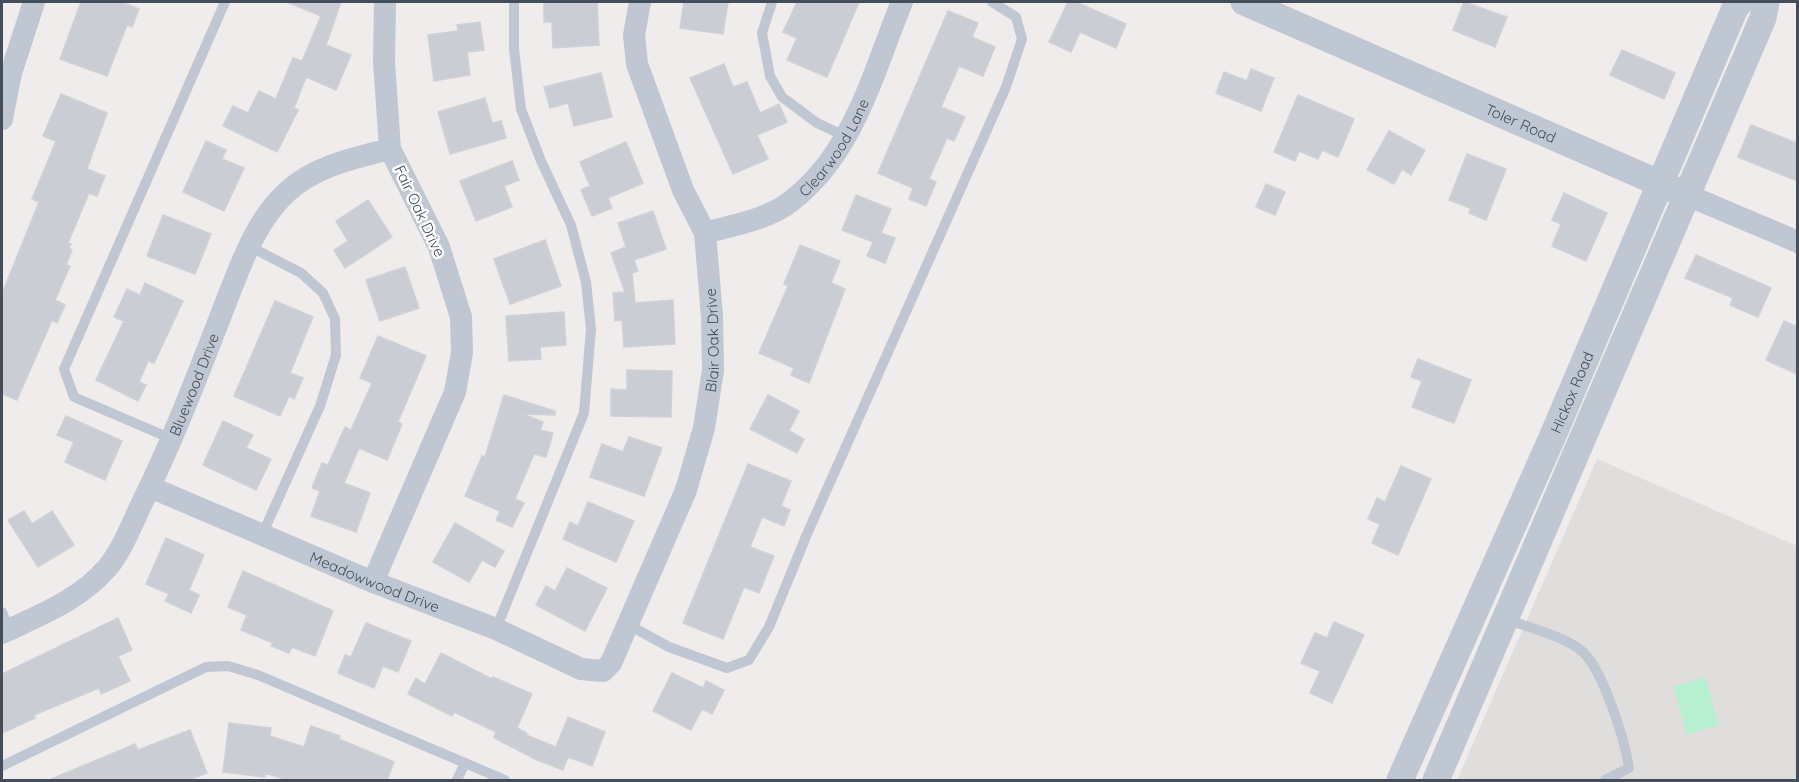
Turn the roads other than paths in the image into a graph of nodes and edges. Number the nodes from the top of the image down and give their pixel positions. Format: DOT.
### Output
graph roads {
  1 [pos="34,2"];
  2 [pos="225,2"];
  3 [pos="385,2"];
  4 [pos="514,2"];
  5 [pos="640,2"];
  6 [pos="772,2"];
  7 [pos="902,2"];
  8 [pos="992,2"];
  9 [pos="1244,2"];
  10 [pos="1740,2"];
  11 [pos="1766,2"];
  12 [pos="2,120"];
  13 [pos="848,137"];
  14 [pos="390,149"];
  15 [pos="1659,183"];
  16 [pos="1687,195"];
  17 [pos="705,233"];
  18 [pos="1797,242"];
  19 [pos="249,246"];
  20 [pos="172,439"];
  21 [pos="150,487"];
  22 [pos="262,536"];
  23 [pos="373,582"];
  24 [pos="1477,608"];
  25 [pos="1506,619"];
  26 [pos="627,624"];
  27 [pos="4,625"];
  28 [pos="496,629"];
  29 [pos="1458,649"];
  30 [pos="603,671"];
  31 [pos="465,763"];
  32 [pos="2,766"];
  33 [pos="457,780"];
  34 [pos="505,780"];
  35 [pos="1400,780"];
  36 [pos="1408,780"];
  37 [pos="1436,780"];
  38 [pos="1605,780"];
  1 -- 12 [label="street"];
  2 -- 20 [label="lane"];
  3 -- 14 [label="street, Fair Oak Drive"];
  4 -- 28 [label="lane"];
  5 -- 17 [label="street, Blair Oak Drive"];
  6 -- 13 [label="lane"];
  7 -- 13 [label="street, Clearwood Lane"];
  8 -- 26 [label="lane"];
  9 -- 15 [label="street, Toler Road"];
  10 -- 15 [label="street, Hickox Road"];
  11 -- 16 [label="street, Hickox Road"];
  13 -- 17 [label="street, Clearwood Lane"];
  14 -- 19 [label="street, Bluewood Drive"];
  14 -- 23 [label="street, Fair Oak Drive"];
  15 -- 16 [label="street, Toler Road"];
  15 -- 24 [label="street, Hickox Road"];
  16 -- 18 [label="street, Toler Road"];
  16 -- 25 [label="street, Hickox Road"];
  17 -- 26 [label="street, Blair Oak Drive"];
  19 -- 20 [label="street, Bluewood Drive"];
  19 -- 22 [label="lane"];
  20 -- 21 [label="street, Bluewood Drive"];
  21 -- 22 [label="street, Meadowwood Drive"];
  21 -- 27 [label="street, Bluewood Drive"];
  22 -- 23 [label="street, Meadowwood Drive"];
  23 -- 28 [label="street, Meadowwood Drive"];
  24 -- 25 [label="street"];
  24 -- 29 [label="street, Hickox Road"];
  25 -- 37 [label="street, Hickox Road"];
  25 -- 38 [label="lane"];
  26 -- 30 [label="street, Blair Oak Drive"];
  28 -- 30 [label="street, Meadowwood Drive"];
  29 -- 35 [label="street, Hickox Road"];
  29 -- 36 [label="street"];
  31 -- 32 [label="lane"];
  31 -- 33 [label="lane"];
  31 -- 34 [label="lane"];
}
